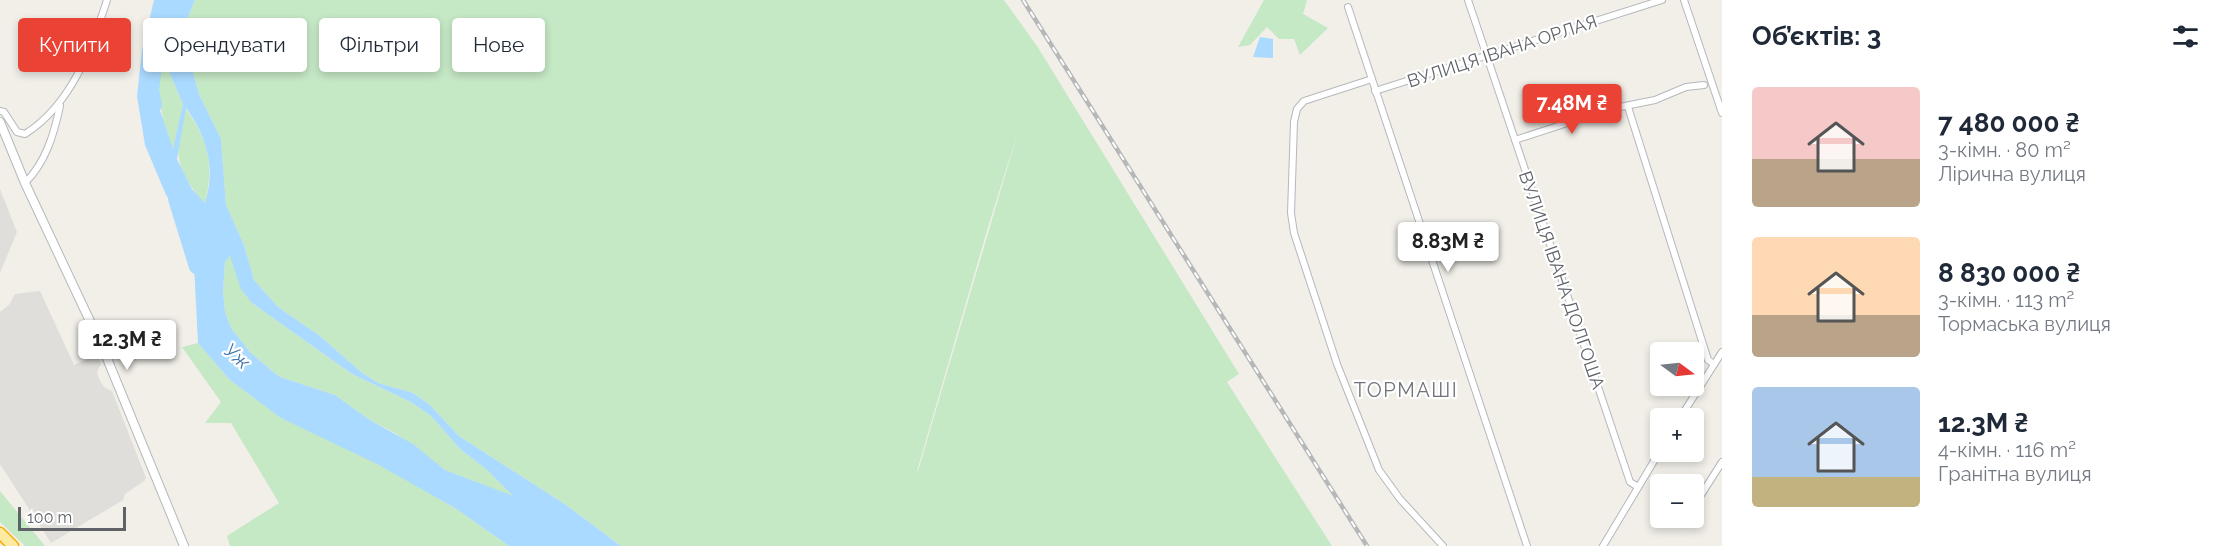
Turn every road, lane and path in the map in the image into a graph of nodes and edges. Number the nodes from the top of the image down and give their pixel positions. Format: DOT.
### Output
graph roads {
  1 [pos="107,0"];
  2 [pos="1468,0"];
  3 [pos="1662,0"];
  4 [pos="1684,0"];
  5 [pos="1348,7"];
  6 [pos="1488,56"];
  7 [pos="1372,79"];
  8 [pos="1704,85"];
  9 [pos="1375,91"];
  10 [pos="60,106"];
  11 [pos="1628,106"];
  12 [pos="0,111"];
  13 [pos="1722,113"];
  14 [pos="0,122"];
  15 [pos="1515,140"];
  16 [pos="25,183"];
  17 [pos="1722,352"];
  18 [pos="1714,364"];
  19 [pos="1686,408"];
  20 [pos="1653,462"];
  21 [pos="1722,462"];
  22 [pos="1638,487"];
  23 [pos="1704,490"];
  24 [pos="0,533"];
  25 [pos="14,546"];
  26 [pos="184,546"];
  27 [pos="1443,546"];
  28 [pos="1527,546"];
  29 [pos="1604,546"];
  1 -- 10 [label="street"];
  2 -- 6 [label="street, ВУЛИЦЯ ІВАНА ДОЛГОША"];
  3 -- 6 [label="street, ВУЛИЦЯ ІВАНА ОРЛАЯ"];
  4 -- 13 [label="street"];
  5 -- 7 [label="street"];
  6 -- 9 [label="street, ВУЛИЦЯ ІВАНА ОРЛАЯ"];
  6 -- 15 [label="street, ВУЛИЦЯ ІВАНА ДОЛГОША"];
  7 -- 9 [label="street"];
  7 -- 27 [label="street"];
  8 -- 11 [label="street"];
  9 -- 28 [label="street"];
  10 -- 12 [label="street"];
  10 -- 16 [label="street"];
  11 -- 15 [label="street"];
  11 -- 18 [label="street"];
  14 -- 16 [label="street"];
  15 -- 22 [label="street, ВУЛИЦЯ ІВАНА ДОЛГОША"];
  16 -- 26 [label="street"];
  17 -- 18 [label="street"];
  18 -- 19 [label="street"];
  20 -- 22 [label="street"];
  21 -- 23 [label="street"];
  22 -- 29 [label="street"];
  24 -- 25 [label="highway"];
}
